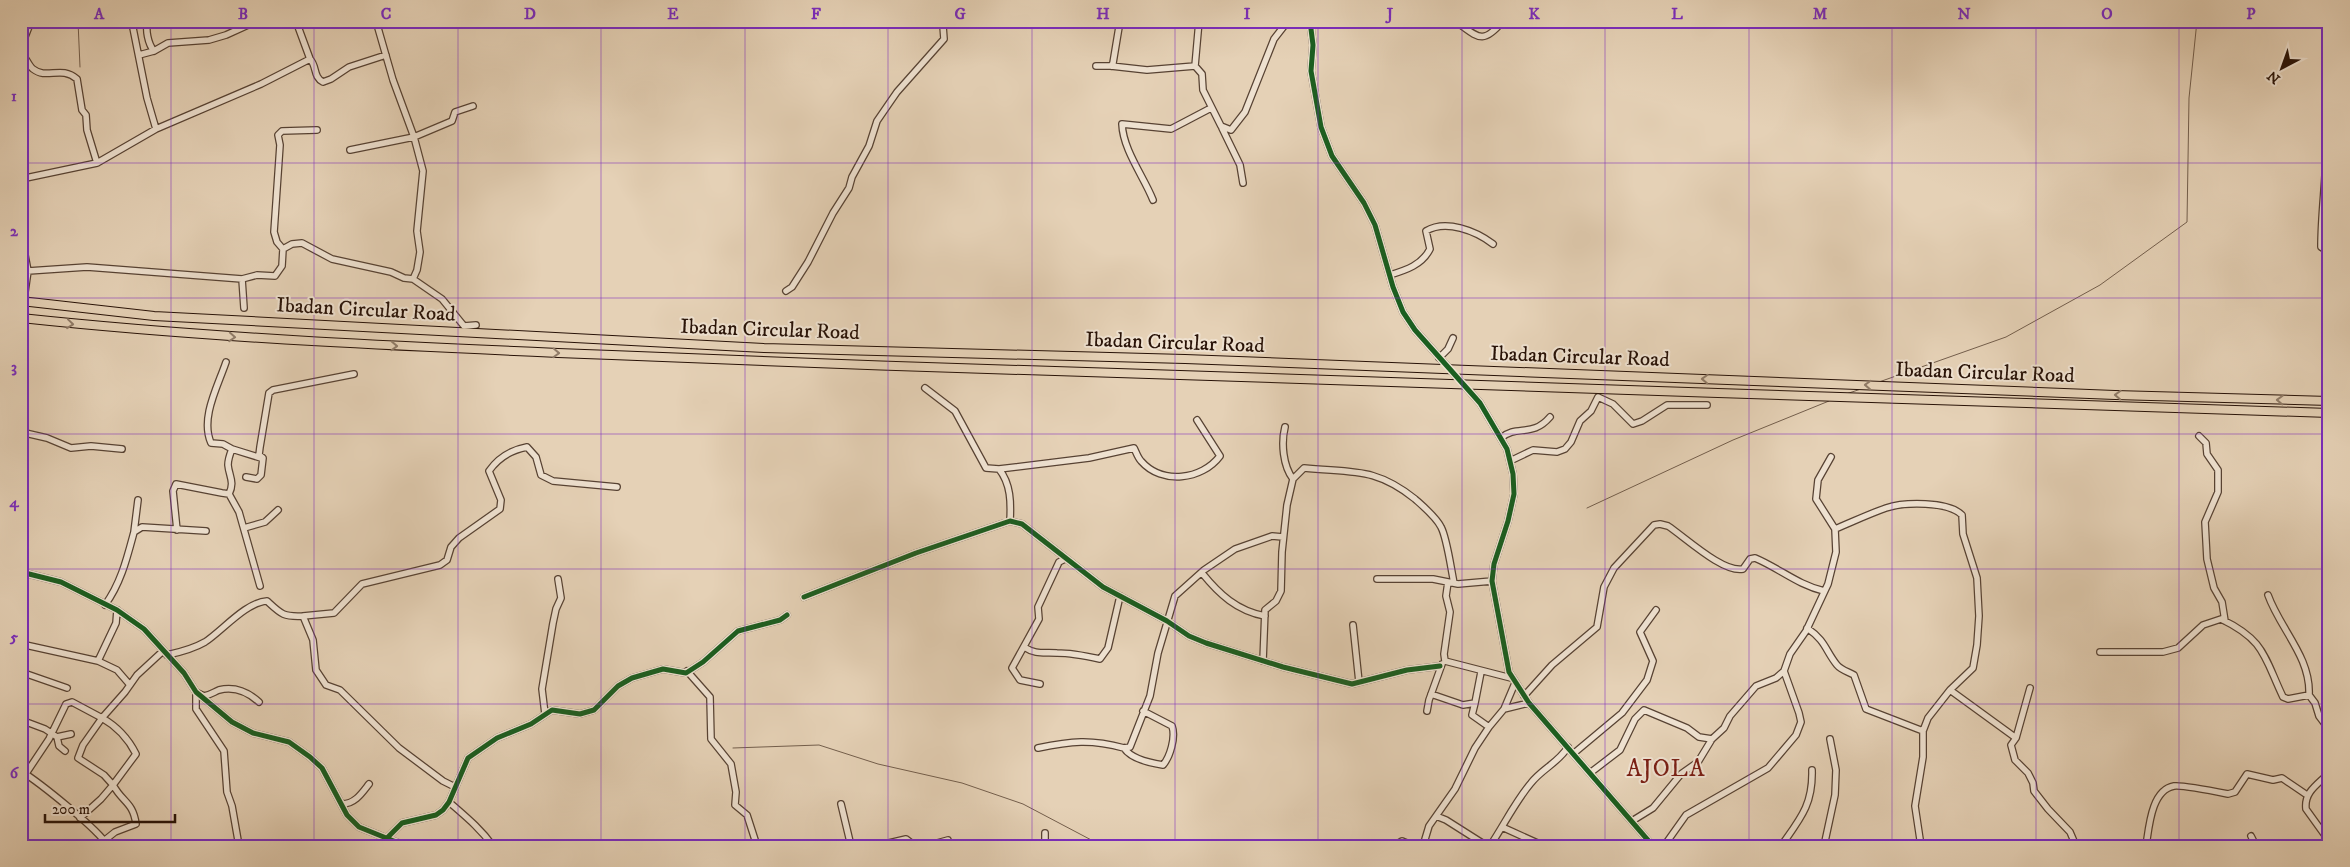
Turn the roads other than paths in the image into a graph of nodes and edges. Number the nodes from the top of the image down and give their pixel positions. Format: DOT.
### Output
graph roads {
  1 [pos="35,21"];
  2 [pos="129,21"];
  3 [pos="148,21"];
  4 [pos="258,21"];
  5 [pos="296,21"];
  6 [pos="376,21"];
  7 [pos="938,21"];
  8 [pos="1120,21"];
  9 [pos="1199,21"];
  10 [pos="1288,21"];
  11 [pos="1310,21"];
  12 [pos="1455,21"];
  13 [pos="1504,21"];
  14 [pos="21,47"];
  15 [pos="154,51"];
  16 [pos="21,53"];
  17 [pos="139,55"];
  18 [pos="386,55"];
  19 [pos="310,59"];
  20 [pos="1096,66"];
  21 [pos="1111,66"];
  22 [pos="1195,66"];
  23 [pos="473,106"];
  24 [pos="1211,108"];
  25 [pos="1221,126"];
  26 [pos="2329,127"];
  27 [pos="156,129"];
  28 [pos="317,130"];
  29 [pos="414,138"];
  30 [pos="350,150"];
  31 [pos="97,163"];
  32 [pos="21,179"];
  33 [pos="1243,183"];
  34 [pos="1153,200"];
  35 [pos="21,234"];
  36 [pos="1493,244"];
  37 [pos="284,249"];
  38 [pos="2329,252"];
  39 [pos="28,271"];
  40 [pos="1390,275"];
  41 [pos="242,279"];
  42 [pos="413,279"];
  43 [pos="786,292"];
  44 [pos="21,301"];
  45 [pos="244,308"];
  46 [pos="21,319"];
  47 [pos="476,325"];
  48 [pos="1453,338"];
  49 [pos="1439,358"];
  50 [pos="226,362"];
  51 [pos="354,374"];
  52 [pos="925,388"];
  53 [pos="2329,401"];
  54 [pos="1707,405"];
  55 [pos="2329,413"];
  56 [pos="1550,417"];
  57 [pos="1197,420"];
  58 [pos="1285,427"];
  59 [pos="21,432"];
  60 [pos="2199,436"];
  61 [pos="1501,438"];
  62 [pos="122,449"];
  63 [pos="232,449"];
  64 [pos="1831,457"];
  65 [pos="263,458"];
  66 [pos="1510,461"];
  67 [pos="999,469"];
  68 [pos="246,477"];
  69 [pos="1293,479"];
  70 [pos="617,487"];
  71 [pos="229,494"];
  72 [pos="138,500"];
  73 [pos="278,510"];
  74 [pos="1010,521"];
  75 [pos="244,528"];
  76 [pos="1835,529"];
  77 [pos="177,530"];
  78 [pos="206,531"];
  79 [pos="134,532"];
  80 [pos="1283,537"];
  81 [pos="1065,559"];
  82 [pos="21,572"];
  83 [pos="1202,573"];
  84 [pos="1377,579"];
  85 [pos="558,580"];
  86 [pos="1492,581"];
  87 [pos="1451,582"];
  88 [pos="260,586"];
  89 [pos="1824,591"];
  90 [pos="2268,595"];
  91 [pos="1120,596"];
  92 [pos="804,597"];
  93 [pos="105,605"];
  94 [pos="117,610"];
  95 [pos="1656,610"];
  96 [pos="303,616"];
  97 [pos="787,616"];
  98 [pos="1264,616"];
  99 [pos="1167,621"];
  100 [pos="2225,621"];
  101 [pos="1353,625"];
  102 [pos="1807,628"];
  103 [pos="21,644"];
  104 [pos="1024,647"];
  105 [pos="2100,652"];
  106 [pos="165,653"];
  107 [pos="98,661"];
  108 [pos="1263,661"];
  109 [pos="1445,661"];
  110 [pos="1440,666"];
  111 [pos="687,671"];
  112 [pos="1784,671"];
  113 [pos="21,672"];
  114 [pos="1481,672"];
  115 [pos="1513,681"];
  116 [pos="1359,682"];
  117 [pos="130,684"];
  118 [pos="1040,684"];
  119 [pos="67,688"];
  120 [pos="2030,688"];
  121 [pos="1950,690"];
  122 [pos="196,692"];
  123 [pos="1431,694"];
  124 [pos="2309,695"];
  125 [pos="1524,696"];
  126 [pos="259,702"];
  127 [pos="1475,703"];
  128 [pos="1529,703"];
  129 [pos="1504,709"];
  130 [pos="1143,711"];
  131 [pos="1427,711"];
  132 [pos="545,714"];
  133 [pos="102,718"];
  134 [pos="21,720"];
  135 [pos="2329,724"];
  136 [pos="1489,727"];
  137 [pos="1923,731"];
  138 [pos="71,734"];
  139 [pos="54,735"];
  140 [pos="1830,738"];
  141 [pos="2016,738"];
  142 [pos="1712,739"];
  143 [pos="1568,747"];
  144 [pos="1038,748"];
  145 [pos="1124,748"];
  146 [pos="65,751"];
  147 [pos="1573,754"];
  148 [pos="1812,770"];
  149 [pos="24,773"];
  150 [pos="1590,773"];
  151 [pos="2329,773"];
  152 [pos="21,780"];
  153 [pos="112,784"];
  154 [pos="370,784"];
  155 [pos="455,787"];
  156 [pos="2307,796"];
  157 [pos="449,802"];
  158 [pos="342,804"];
  159 [pos="841,804"];
  160 [pos="1436,816"];
  161 [pos="80,818"];
  162 [pos="1632,821"];
  163 [pos="1502,827"];
  164 [pos="1046,833"];
  165 [pos="2251,836"];
  166 [pos="2328,839"];
  167 [pos="105,840"];
  168 [pos="948,840"];
  169 [pos="389,843"];
  170 [pos="1649,844"];
  171 [pos="108,846"];
  172 [pos="239,846"];
  173 [pos="406,846"];
  174 [pos="493,846"];
  175 [pos="757,846"];
  176 [pos="851,846"];
  177 [pos="876,846"];
  178 [pos="915,846"];
  179 [pos="926,846"];
  180 [pos="1045,846"];
  181 [pos="1394,846"];
  182 [pos="1414,846"];
  183 [pos="1424,846"];
  184 [pos="1488,846"];
  185 [pos="1544,846"];
  186 [pos="1664,846"];
  187 [pos="1781,846"];
  188 [pos="1824,846"];
  189 [pos="1921,846"];
  190 [pos="2076,846"];
  191 [pos="2146,846"];
  192 [pos="2256,846"];
  1 -- 14 [label="street"];
  2 -- 17 [label="street"];
  3 -- 15 [label="street"];
  4 -- 15 [label="street"];
  5 -- 19 [label="street"];
  6 -- 18 [label="street"];
  7 -- 43 [label="street"];
  8 -- 21 [label="street"];
  9 -- 22 [label="street"];
  10 -- 25 [label="street"];
  11 -- 40 [label="street"];
  12 -- 13 [label="street"];
  15 -- 17 [label="street"];
  16 -- 31 [label="street"];
  17 -- 27 [label="street"];
  18 -- 19 [label="street"];
  18 -- 29 [label="street"];
  19 -- 27 [label="street"];
  20 -- 21 [label="street"];
  21 -- 22 [label="street"];
  22 -- 24 [label="street"];
  23 -- 29 [label="street"];
  24 -- 25 [label="street"];
  24 -- 34 [label="street"];
  25 -- 33 [label="street"];
  26 -- 38 [label="street"];
  27 -- 31 [label="street"];
  28 -- 37 [label="street"];
  29 -- 30 [label="street"];
  29 -- 42 [label="street"];
  31 -- 32 [label="street"];
  35 -- 39 [label="street"];
  36 -- 40 [label="street"];
  37 -- 41 [label="street"];
  37 -- 42 [label="street"];
  39 -- 41 [label="street"];
  39 -- 46 [label="street"];
  40 -- 49 [label="street"];
  41 -- 45 [label="street"];
  42 -- 47 [label="street"];
  53 -- 44 [label="highway, Ibadan Circular Road, one-way"];
  46 -- 55 [label="highway, Ibadan Circular Road, one-way"];
  48 -- 49 [label="street"];
  49 -- 61 [label="street"];
  50 -- 63 [label="street"];
  51 -- 65 [label="street"];
  52 -- 67 [label="street"];
  54 -- 66 [label="street"];
  56 -- 61 [label="street"];
  57 -- 67 [label="street"];
  58 -- 69 [label="street"];
  59 -- 62 [label="street"];
  60 -- 100 [label="street"];
  61 -- 66 [label="street"];
  63 -- 65 [label="street"];
  63 -- 71 [label="street"];
  64 -- 76 [label="street"];
  65 -- 68 [label="street"];
  66 -- 86 [label="street"];
  67 -- 74 [label="street"];
  69 -- 80 [label="street"];
  69 -- 87 [label="street"];
  70 -- 96 [label="street"];
  71 -- 75 [label="street"];
  71 -- 77 [label="street"];
  72 -- 79 [label="street"];
  73 -- 75 [label="street"];
  74 -- 81 [label="street"];
  74 -- 92 [label="street"];
  75 -- 88 [label="street"];
  76 -- 89 [label="street"];
  76 -- 121 [label="street"];
  77 -- 78 [label="street"];
  77 -- 79 [label="street"];
  79 -- 93 [label="street"];
  80 -- 83 [label="street"];
  80 -- 98 [label="street"];
  81 -- 91 [label="street"];
  81 -- 104 [label="street"];
  82 -- 93 [label="street"];
  83 -- 98 [label="street"];
  83 -- 99 [label="street"];
  84 -- 87 [label="street"];
  85 -- 132 [label="street"];
  86 -- 87 [label="street"];
  86 -- 115 [label="street"];
  87 -- 109 [label="street"];
  89 -- 102 [label="street"];
  89 -- 125 [label="street"];
  90 -- 124 [label="street"];
  91 -- 99 [label="street"];
  91 -- 104 [label="street"];
  93 -- 94 [label="street"];
  94 -- 106 [label="street"];
  94 -- 107 [label="street"];
  95 -- 147 [label="street"];
  96 -- 106 [label="street"];
  96 -- 155 [label="street"];
  97 -- 111 [label="street"];
  98 -- 108 [label="street"];
  99 -- 108 [label="street"];
  99 -- 130 [label="street"];
  100 -- 105 [label="street"];
  100 -- 124 [label="street"];
  101 -- 116 [label="street"];
  102 -- 112 [label="street"];
  102 -- 137 [label="street"];
  103 -- 107 [label="street"];
  104 -- 118 [label="street"];
  106 -- 117 [label="street"];
  106 -- 122 [label="street"];
  107 -- 117 [label="street"];
  108 -- 116 [label="street"];
  109 -- 110 [label="street"];
  109 -- 114 [label="street"];
  110 -- 116 [label="street"];
  110 -- 123 [label="street"];
  111 -- 132 [label="street"];
  111 -- 175 [label="street"];
  112 -- 142 [label="street"];
  112 -- 186 [label="street"];
  113 -- 119 [label="street"];
  114 -- 115 [label="street"];
  114 -- 127 [label="street"];
  115 -- 125 [label="street"];
  115 -- 129 [label="street"];
  117 -- 133 [label="street"];
  120 -- 141 [label="street"];
  121 -- 137 [label="street"];
  121 -- 141 [label="street"];
  122 -- 126 [label="street"];
  122 -- 158 [label="street"];
  122 -- 172 [label="street"];
  123 -- 127 [label="street"];
  123 -- 131 [label="street"];
  124 -- 135 [label="street"];
  125 -- 128 [label="street"];
  127 -- 136 [label="street"];
  128 -- 129 [label="street"];
  128 -- 143 [label="street"];
  129 -- 136 [label="street"];
  130 -- 145 [label="street"];
  130 -- 145 [label="street"];
  132 -- 155 [label="street"];
  133 -- 139 [label="street"];
  133 -- 153 [label="street"];
  133 -- 153 [label="street"];
  134 -- 139 [label="street"];
  136 -- 160 [label="street"];
  137 -- 189 [label="street"];
  138 -- 139 [label="street"];
  139 -- 146 [label="street"];
  139 -- 149 [label="street"];
  140 -- 188 [label="street"];
  141 -- 190 [label="street"];
  142 -- 150 [label="street"];
  142 -- 162 [label="street"];
  143 -- 147 [label="street"];
  143 -- 163 [label="street"];
  144 -- 145 [label="street"];
  147 -- 150 [label="street"];
  148 -- 187 [label="street"];
  149 -- 152 [label="street"];
  149 -- 161 [label="street"];
  150 -- 162 [label="street"];
  151 -- 156 [label="street"];
  153 -- 161 [label="street"];
  153 -- 167 [label="street"];
  154 -- 158 [label="street"];
  155 -- 157 [label="street"];
  156 -- 166 [label="street"];
  156 -- 191 [label="street"];
  157 -- 169 [label="street"];
  157 -- 174 [label="street"];
  158 -- 169 [label="street"];
  159 -- 176 [label="street"];
  160 -- 183 [label="street"];
  160 -- 184 [label="street"];
  161 -- 167 [label="street"];
  162 -- 170 [label="street"];
  163 -- 184 [label="street"];
  163 -- 185 [label="street"];
  164 -- 180 [label="street"];
  165 -- 192 [label="street"];
  167 -- 171 [label="street"];
  168 -- 179 [label="street"];
  169 -- 173 [label="street"];
  177 -- 178 [label="street"];
  181 -- 182 [label="street"];
}
